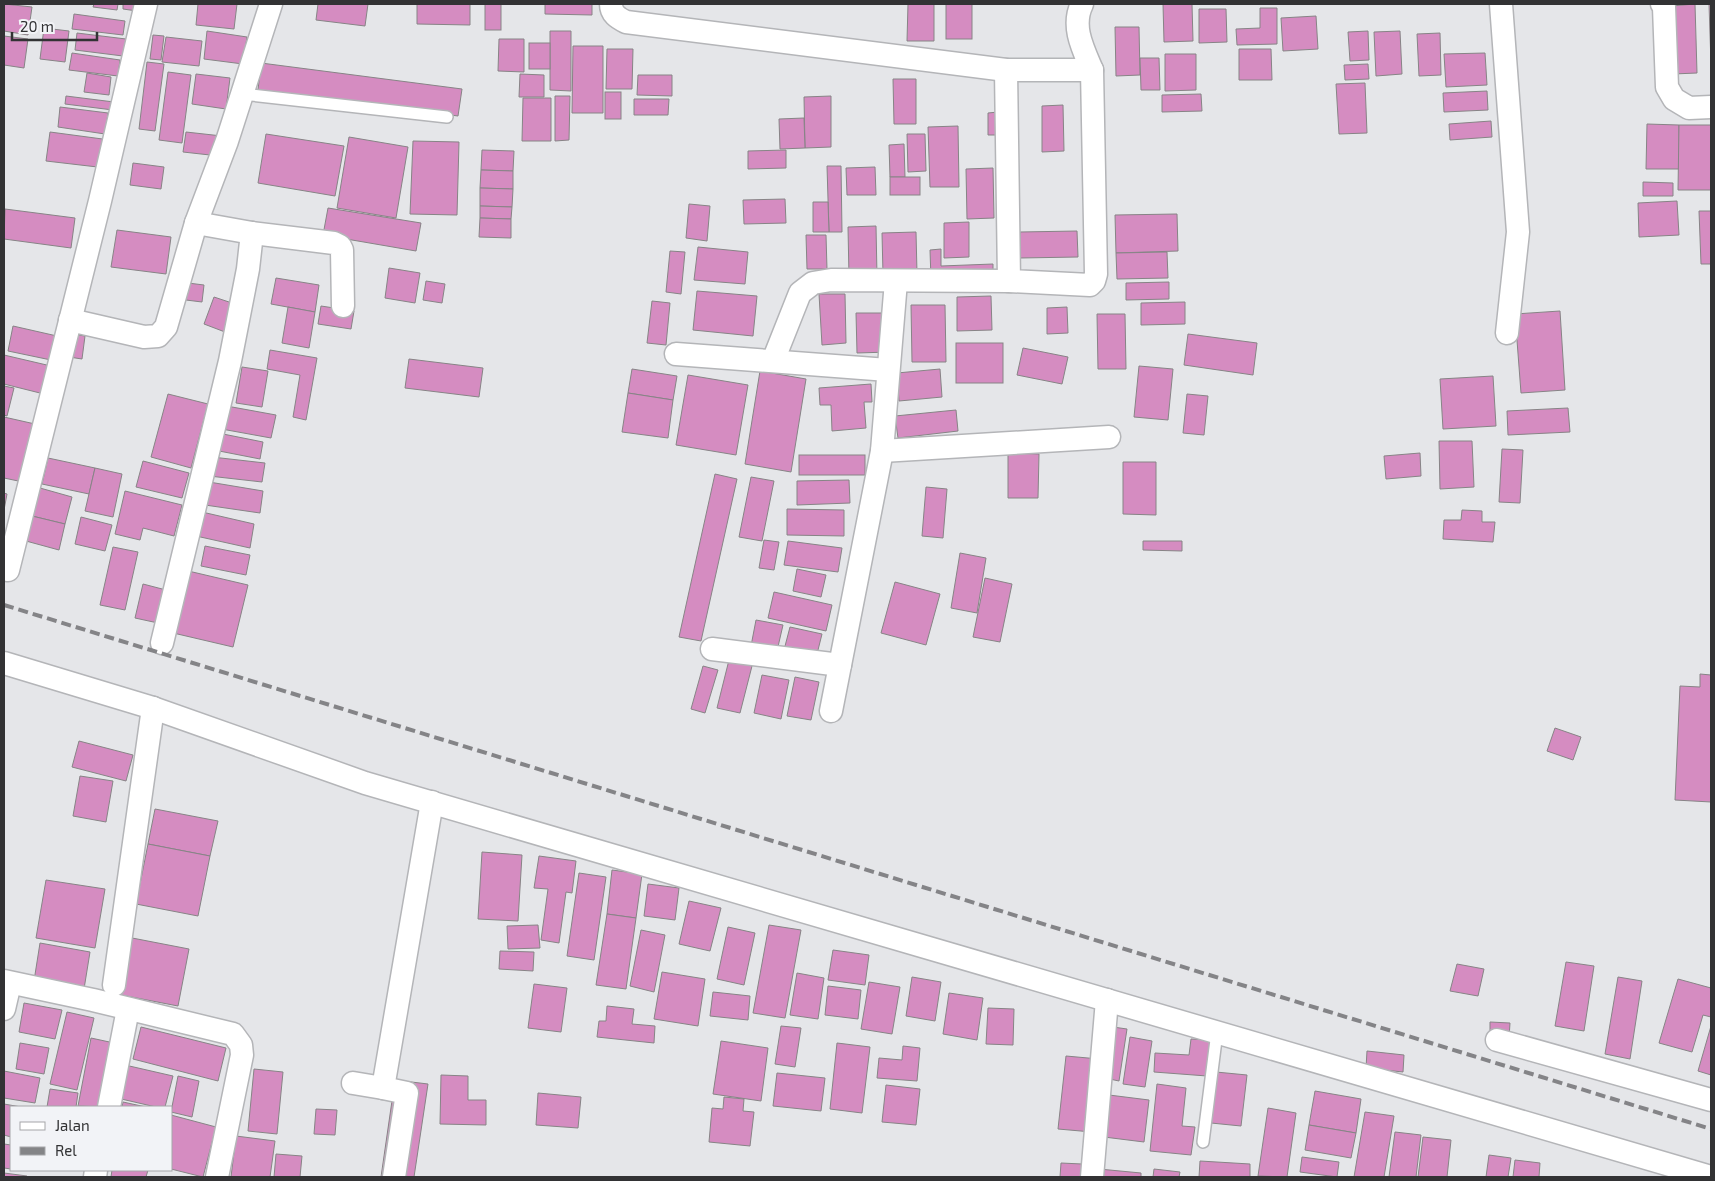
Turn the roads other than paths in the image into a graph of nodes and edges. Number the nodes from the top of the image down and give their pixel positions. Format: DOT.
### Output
graph roads {
  1 [pos="146,4"];
  2 [pos="271,4"];
  3 [pos="611,4"];
  4 [pos="1082,4"];
  5 [pos="1501,4"];
  6 [pos="1662,4"];
  7 [pos="1006,70"];
  8 [pos="1092,70"];
  9 [pos="242,94"];
  10 [pos="1711,107"];
  11 [pos="446,117"];
  12 [pos="196,223"];
  13 [pos="252,233"];
  14 [pos="896,280"];
  15 [pos="1009,281"];
  16 [pos="343,306"];
  17 [pos="70,320"];
  18 [pos="1507,332"];
  19 [pos="676,354"];
  20 [pos="773,362"];
  21 [pos="888,370"];
  22 [pos="1109,437"];
  23 [pos="882,451"];
  24 [pos="8,570"];
  25 [pos="162,643"];
  26 [pos="712,649"];
  27 [pos="4,663"];
  28 [pos="840,665"];
  29 [pos="153,708"];
  30 [pos="831,711"];
  31 [pos="432,802"];
  32 [pos="7,982"];
  33 [pos="114,986"];
  34 [pos="1107,1000"];
  35 [pos="4,1009"];
  36 [pos="128,1010"];
  37 [pos="1217,1032"];
  38 [pos="1497,1040"];
  39 [pos="353,1083"];
  40 [pos="383,1088"];
  41 [pos="1711,1100"];
  42 [pos="109,1106"];
  43 [pos="1203,1142"];
  44 [pos="217,1177"];
  45 [pos="394,1177"];
  46 [pos="1092,1177"];
  47 [pos="1711,1177"];
  1 -- 17 [label="street"];
  2 -- 9 [label="street"];
  3 -- 7 [label="street"];
  4 -- 8 [label="street"];
  5 -- 18 [label="street"];
  6 -- 10 [label="street"];
  7 -- 8 [label="street"];
  7 -- 15 [label="street"];
  8 -- 15 [label="street"];
  9 -- 11 [label="lane"];
  9 -- 12 [label="street"];
  12 -- 13 [label="street"];
  12 -- 17 [label="street"];
  13 -- 16 [label="street"];
  13 -- 25 [label="street"];
  14 -- 15 [label="street"];
  14 -- 20 [label="street"];
  14 -- 21 [label="street"];
  17 -- 24 [label="street"];
  19 -- 20 [label="street"];
  20 -- 21 [label="street"];
  21 -- 23 [label="street"];
  22 -- 23 [label="street"];
  23 -- 28 [label="street"];
  26 -- 28 [label="street"];
  27 -- 29 [label="street"];
  28 -- 30 [label="street"];
  29 -- 31 [label="street"];
  29 -- 33 [label="street"];
  31 -- 34 [label="street"];
  31 -- 40 [label="street"];
  32 -- 35 [label="street"];
  32 -- 36 [label="street"];
  34 -- 37 [label="street"];
  34 -- 46 [label="street"];
  36 -- 42 [label="street"];
  36 -- 44 [label="street"];
  37 -- 43 [label="lane"];
  37 -- 47 [label="street"];
  38 -- 41 [label="street"];
  39 -- 40 [label="street"];
  40 -- 45 [label="street"];
}
